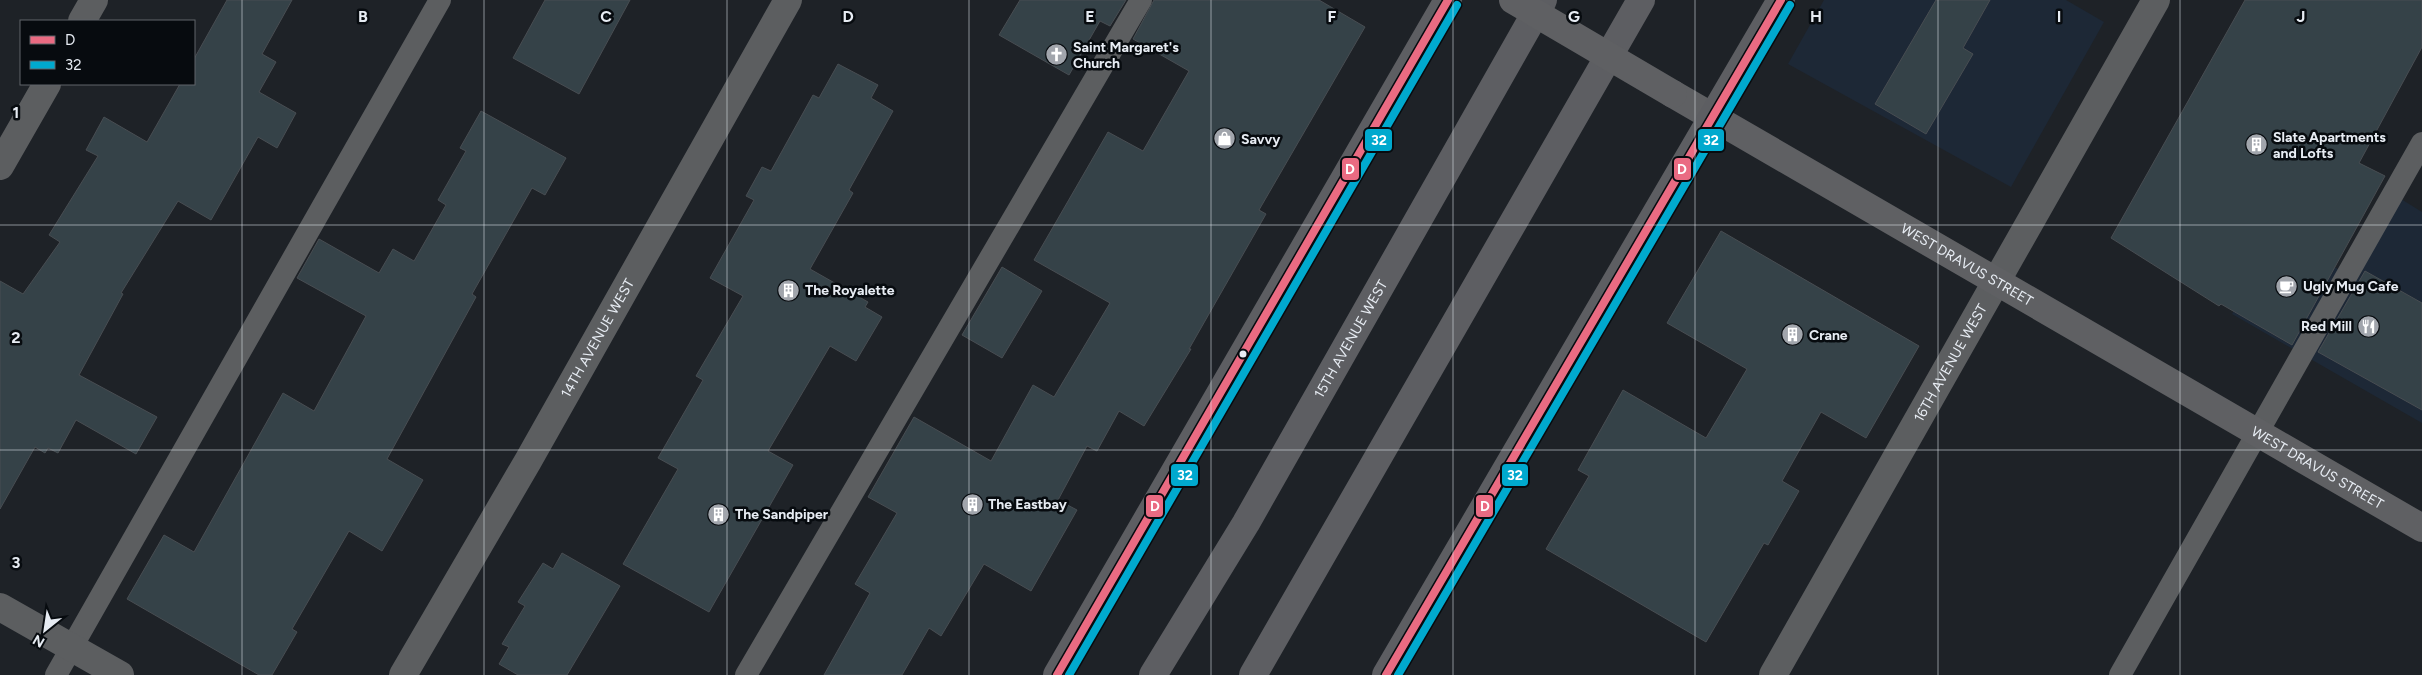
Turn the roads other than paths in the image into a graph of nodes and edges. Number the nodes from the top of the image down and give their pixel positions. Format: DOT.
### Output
graph roads {
  1 [pos="94,0"];
  2 [pos="440,0"];
  3 [pos="788,0"];
  4 [pos="1141,0"];
  5 [pos="1448,0"];
  6 [pos="1513,0"];
  7 [pos="1543,0"];
  8 [pos="1641,0"];
  9 [pos="1780,0"];
  10 [pos="2156,0"];
  11 [pos="83,20"];
  12 [pos="45,85"];
  13 [pos="1711,116"];
  14 [pos="2422,143"];
  15 [pos="0,166"];
  16 [pos="1996,281"];
  17 [pos="2258,433"];
  18 [pos="2422,528"];
  19 [pos="0,607"];
  20 [pos="72,648"];
  21 [pos="56,675"];
  22 [pos="120,675"];
  23 [pos="403,675"];
  24 [pos="746,675"];
  25 [pos="1057,675"];
  26 [pos="1154,675"];
  27 [pos="1253,675"];
  28 [pos="1386,675"];
  29 [pos="1773,675"];
  30 [pos="2120,675"];
  1 -- 11 [label="street"];
  2 -- 20 [label="lane"];
  3 -- 23 [label="street, 14TH AVENUE WEST"];
  4 -- 24 [label="lane"];
  5 -- 25 [label="main road"];
  6 -- 13 [label="main road, WEST DRAVUS STREET, bridge"];
  7 -- 26 [label="main road, 15TH AVENUE WEST"];
  8 -- 27 [label="main road"];
  9 -- 13 [label="main road"];
  10 -- 16 [label="street, 16TH AVENUE WEST"];
  12 -- 15 [label="street"];
  13 -- 16 [label="main road, WEST DRAVUS STREET"];
  13 -- 28 [label="main road"];
  14 -- 17 [label="lane"];
  16 -- 17 [label="main road, WEST DRAVUS STREET"];
  16 -- 29 [label="street, 16TH AVENUE WEST"];
  17 -- 18 [label="main road, WEST DRAVUS STREET"];
  17 -- 30 [label="lane"];
  19 -- 20 [label="street"];
  20 -- 21 [label="lane"];
  20 -- 22 [label="street"];
}
